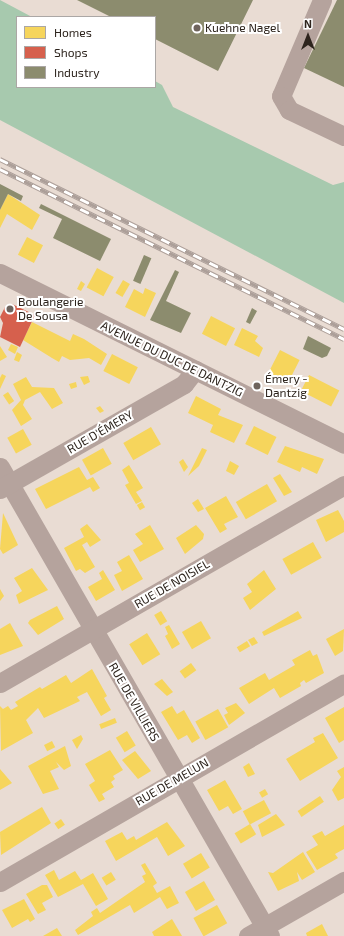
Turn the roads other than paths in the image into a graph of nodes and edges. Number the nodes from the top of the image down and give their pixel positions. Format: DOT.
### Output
graph roads {
  1 [pos="322,0"];
  2 [pos="344,136"];
  3 [pos="2,278"];
  4 [pos="195,370"];
  5 [pos="344,444"];
  6 [pos="0,467"];
  7 [pos="344,485"];
  8 [pos="5,486"];
  9 [pos="93,630"];
  10 [pos="0,683"];
  11 [pos="344,683"];
  12 [pos="178,779"];
  13 [pos="344,881"];
  14 [pos="0,882"];
  15 [pos="260,933"];
  1 -- 2 [label="street"];
  3 -- 4 [label="street, AVENUE DU DUC DE DANTZIG"];
  4 -- 5 [label="street, AVENUE DU DUC DE DANTZIG"];
  4 -- 8 [label="street, RUE D'ÉMERY"];
  6 -- 8 [label="street, RUE DE VILLIERS"];
  7 -- 9 [label="street, RUE DE NOISIEL"];
  8 -- 9 [label="street, RUE DE VILLIERS"];
  9 -- 10 [label="street, RUE DE NOISIEL"];
  9 -- 12 [label="street, RUE DE VILLIERS"];
  11 -- 12 [label="street, RUE DE MELUN"];
  12 -- 14 [label="street, RUE DE MELUN"];
  12 -- 15 [label="street, RUE DE VILLIERS"];
  13 -- 15 [label="street"];
}
